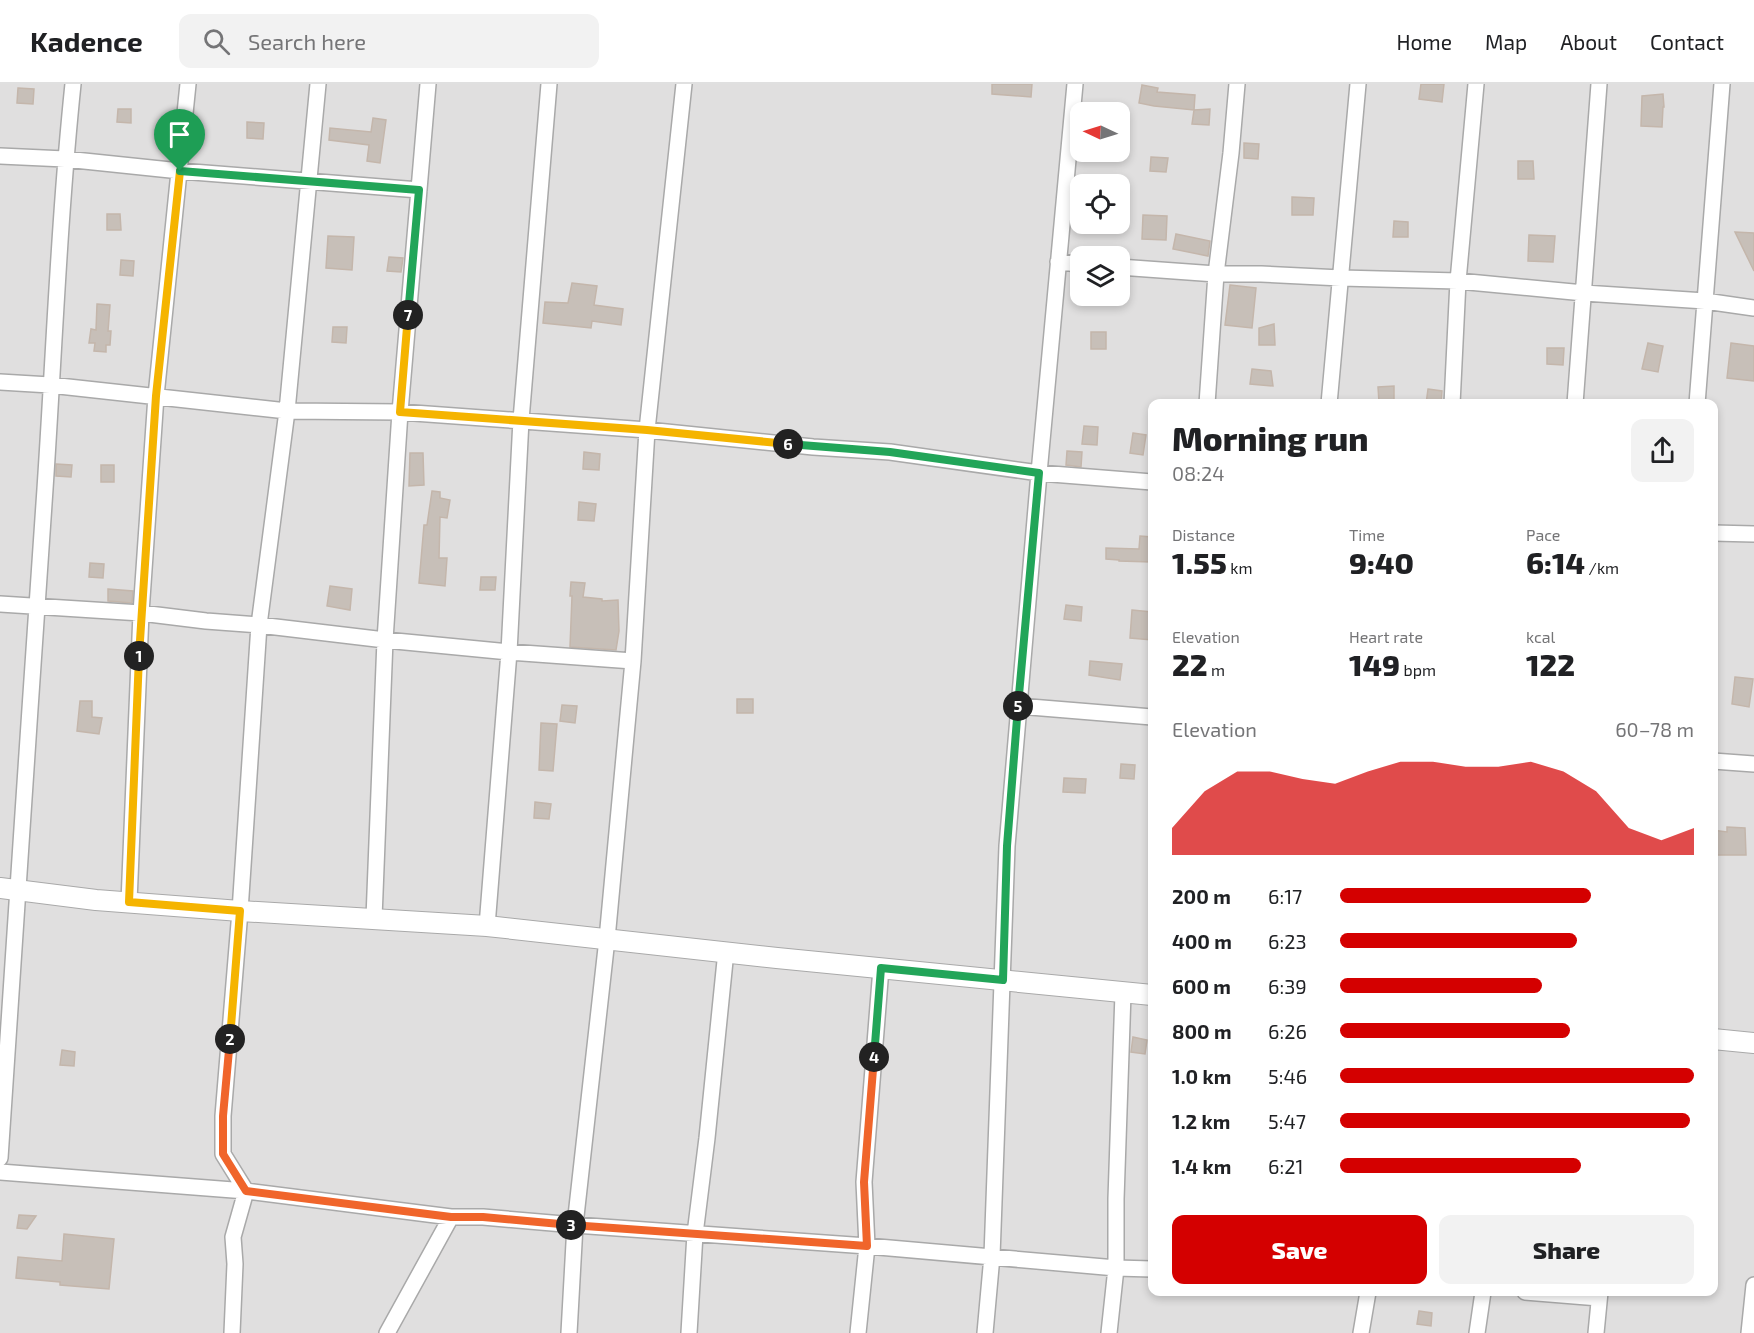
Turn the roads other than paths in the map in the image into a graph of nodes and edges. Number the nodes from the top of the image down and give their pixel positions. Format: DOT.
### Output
graph roads {
  1 [pos="73,84"];
  2 [pos="188,84"];
  3 [pos="318,84"];
  4 [pos="428,84"];
  5 [pos="549,84"];
  6 [pos="1075,84"];
  7 [pos="1237,84"];
  8 [pos="1358,84"];
  9 [pos="1476,84"];
  10 [pos="1599,84"];
  11 [pos="1722,84"];
  12 [pos="687,86"];
  13 [pos="0,156"];
  14 [pos="65,159"];
  15 [pos="180,171"];
  16 [pos="309,180"];
  17 [pos="419,190"];
  18 [pos="1058,262"];
  19 [pos="1070,263"];
  20 [pos="1130,268"];
  21 [pos="1216,274"];
  22 [pos="1341,278"];
  23 [pos="1458,281"];
  24 [pos="1584,293"];
  25 [pos="1705,301"];
  26 [pos="1754,308"];
  27 [pos="0,382"];
  28 [pos="50,385"];
  29 [pos="156,396"];
  30 [pos="1207,399"];
  31 [pos="1329,399"];
  32 [pos="1452,399"];
  33 [pos="1575,399"];
  34 [pos="1696,399"];
  35 [pos="287,411"];
  36 [pos="400,412"];
  37 [pos="521,420"];
  38 [pos="647,430"];
  39 [pos="1039,473"];
  40 [pos="1148,482"];
  41 [pos="1718,533"];
  42 [pos="1754,534"];
  43 [pos="0,604"];
  44 [pos="37,606"];
  45 [pos="141,612"];
  46 [pos="259,625"];
  47 [pos="385,640"];
  48 [pos="509,652"];
  49 [pos="633,661"];
  50 [pos="1018,706"];
  51 [pos="1148,717"];
  52 [pos="1718,761"];
  53 [pos="1754,764"];
  54 [pos="8,888"];
  55 [pos="129,902"];
  56 [pos="240,911"];
  57 [pos="374,918"];
  58 [pos="487,926"];
  59 [pos="607,939"];
  60 [pos="726,951"];
  61 [pos="881,968"];
  62 [pos="1003,980"];
  63 [pos="1123,993"];
  64 [pos="1148,995"];
  65 [pos="1718,1039"];
  66 [pos="1754,1043"];
  67 [pos="0,1158"];
  68 [pos="0,1172"];
  69 [pos="246,1191"];
  70 [pos="451,1217"];
  71 [pos="575,1226"];
  72 [pos="695,1234"];
  73 [pos="867,1246"];
  74 [pos="992,1256"];
  75 [pos="1116,1268"];
  76 [pos="1148,1269"];
  77 [pos="1754,1285"];
  78 [pos="1367,1296"];
  79 [pos="1482,1296"];
  80 [pos="1600,1296"];
  81 [pos="231,1333"];
  82 [pos="387,1333"];
  83 [pos="569,1333"];
  84 [pos="689,1333"];
  85 [pos="858,1333"];
  86 [pos="985,1333"];
  87 [pos="1109,1333"];
  88 [pos="1361,1333"];
  89 [pos="1477,1333"];
  90 [pos="1596,1333"];
  91 [pos="1749,1333"];
  1 -- 14 [label="street"];
  2 -- 15 [label="street"];
  3 -- 16 [label="street"];
  4 -- 17 [label="street"];
  5 -- 37 [label="street"];
  6 -- 18 [label="street"];
  7 -- 21 [label="street"];
  8 -- 22 [label="street"];
  9 -- 23 [label="street"];
  10 -- 24 [label="street"];
  11 -- 25 [label="street"];
  12 -- 38 [label="street"];
  13 -- 14 [label="street"];
  14 -- 15 [label="street"];
  14 -- 28 [label="street"];
  15 -- 16 [label="street"];
  15 -- 29 [label="street"];
  16 -- 17 [label="street"];
  16 -- 35 [label="street"];
  17 -- 36 [label="street"];
  18 -- 19 [label="street"];
  18 -- 39 [label="street"];
  20 -- 21 [label="street"];
  21 -- 22 [label="street"];
  21 -- 30 [label="street"];
  22 -- 23 [label="street"];
  22 -- 31 [label="street"];
  23 -- 24 [label="street"];
  23 -- 32 [label="street"];
  24 -- 25 [label="street"];
  24 -- 33 [label="street"];
  25 -- 26 [label="street"];
  25 -- 34 [label="street"];
  27 -- 28 [label="street"];
  28 -- 29 [label="street"];
  28 -- 44 [label="street"];
  29 -- 35 [label="street"];
  29 -- 45 [label="street"];
  35 -- 36 [label="street"];
  35 -- 46 [label="street"];
  36 -- 37 [label="street"];
  36 -- 47 [label="street"];
  37 -- 38 [label="street"];
  37 -- 48 [label="street"];
  38 -- 39 [label="street"];
  38 -- 49 [label="street"];
  39 -- 40 [label="street"];
  39 -- 50 [label="street"];
  41 -- 42 [label="street"];
  43 -- 44 [label="street"];
  44 -- 45 [label="street"];
  44 -- 54 [label="street"];
  45 -- 46 [label="street"];
  45 -- 55 [label="street"];
  46 -- 47 [label="street"];
  46 -- 56 [label="street"];
  47 -- 48 [label="street"];
  47 -- 57 [label="street"];
  48 -- 49 [label="street"];
  48 -- 58 [label="street"];
  49 -- 59 [label="street"];
  50 -- 51 [label="street"];
  50 -- 62 [label="street"];
  52 -- 53 [label="street"];
  54 -- 55 [label="street"];
  54 -- 67 [label="street"];
  55 -- 56 [label="street"];
  56 -- 57 [label="street"];
  56 -- 69 [label="street"];
  57 -- 58 [label="street"];
  58 -- 59 [label="street"];
  59 -- 60 [label="street"];
  59 -- 71 [label="street"];
  60 -- 61 [label="street"];
  60 -- 72 [label="street"];
  61 -- 62 [label="street"];
  61 -- 73 [label="street"];
  62 -- 63 [label="street"];
  62 -- 74 [label="street"];
  63 -- 64 [label="street"];
  63 -- 75 [label="street"];
  65 -- 66 [label="street"];
  68 -- 69 [label="street"];
  69 -- 70 [label="street"];
  69 -- 81 [label="street"];
  70 -- 71 [label="street"];
  70 -- 82 [label="street"];
  71 -- 72 [label="street"];
  71 -- 83 [label="street"];
  72 -- 73 [label="street"];
  72 -- 84 [label="street"];
  73 -- 74 [label="street"];
  73 -- 85 [label="street"];
  74 -- 75 [label="street"];
  74 -- 86 [label="street"];
  75 -- 76 [label="street"];
  75 -- 87 [label="street"];
  77 -- 91 [label="street"];
  78 -- 88 [label="street"];
  79 -- 89 [label="street"];
  80 -- 90 [label="street"];
}
